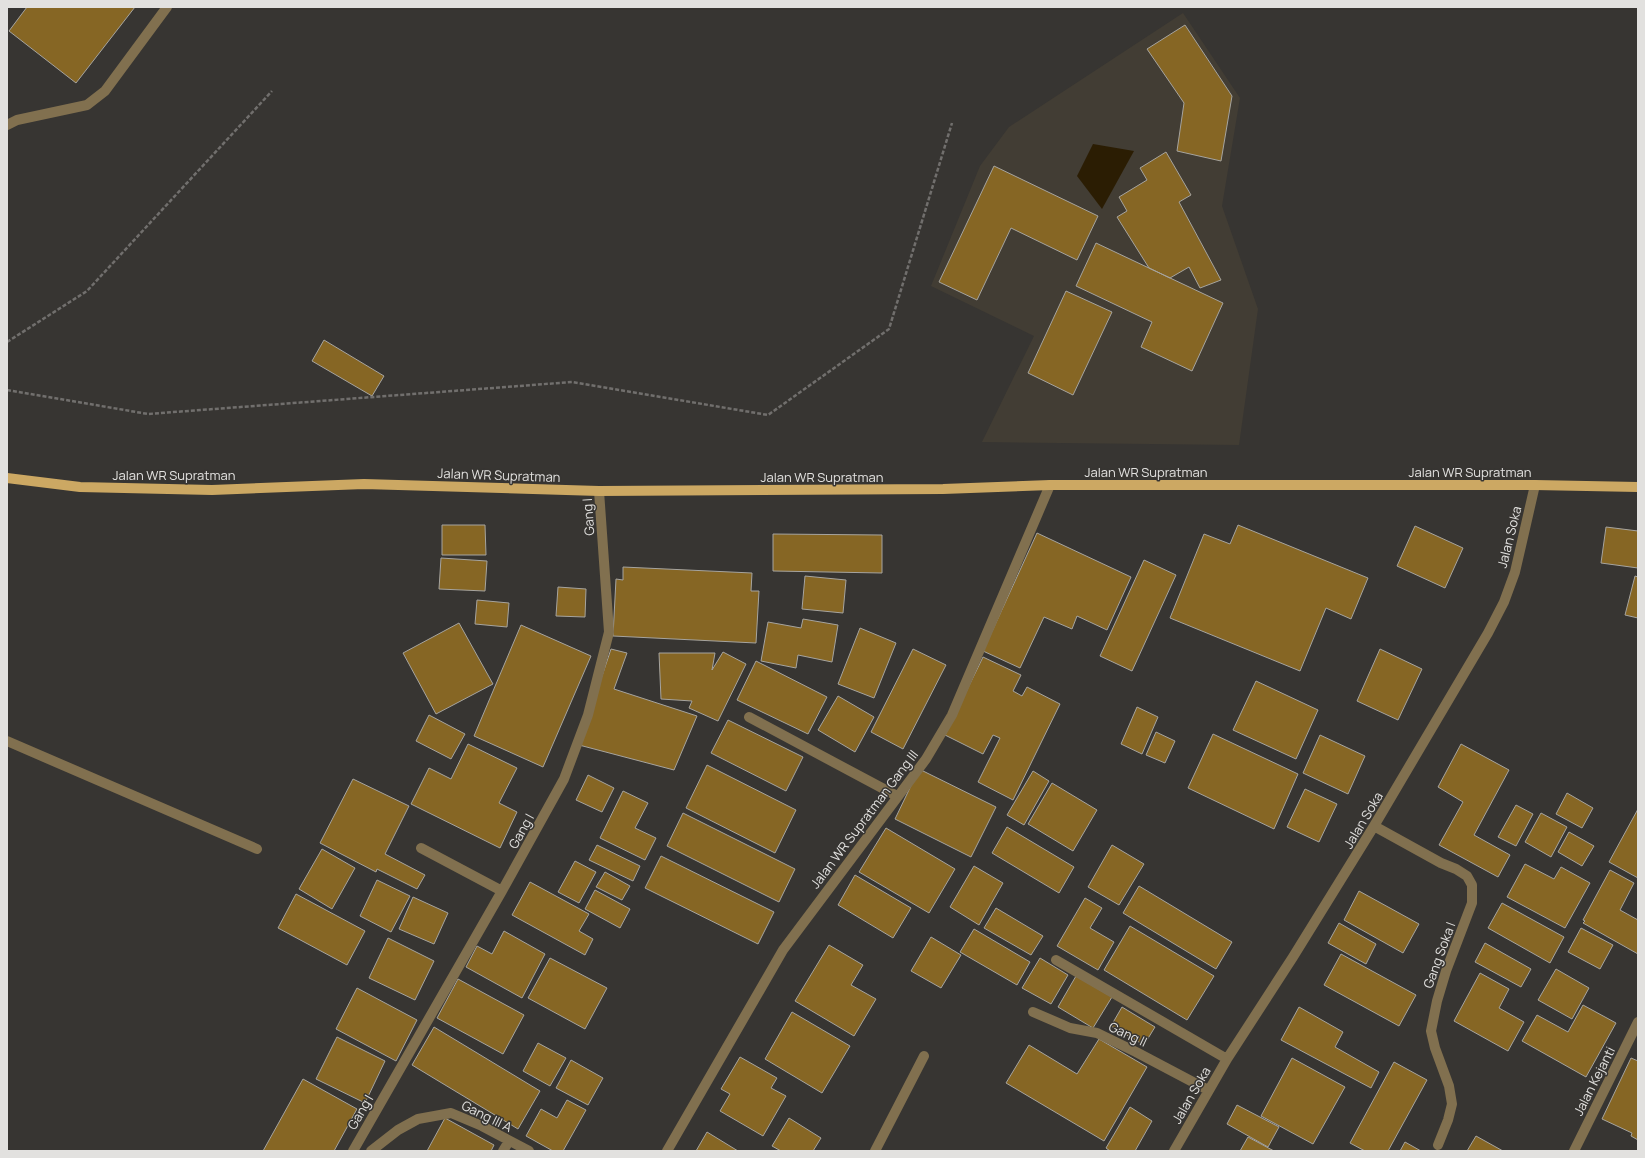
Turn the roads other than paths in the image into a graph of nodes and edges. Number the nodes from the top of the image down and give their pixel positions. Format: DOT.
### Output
graph roads {
  1 [pos="167,7"];
  2 [pos="7,125"];
  3 [pos="7,478"];
  4 [pos="1050,485"];
  5 [pos="1535,485"];
  6 [pos="1638,487"];
  7 [pos="599,491"];
  8 [pos="749,717"];
  9 [pos="7,742"];
  10 [pos="897,796"];
  11 [pos="1374,826"];
  12 [pos="421,848"];
  13 [pos="257,849"];
  14 [pos="502,891"];
  15 [pos="1056,960"];
  16 [pos="1033,1012"];
  17 [pos="1638,1022"];
  18 [pos="924,1056"];
  19 [pos="1227,1059"];
  20 [pos="1208,1090"];
  21 [pos="509,1141"];
  22 [pos="1438,1145"];
  23 [pos="353,1151"];
  24 [pos="371,1151"];
  25 [pos="504,1151"];
  26 [pos="529,1151"];
  27 [pos="667,1151"];
  28 [pos="874,1151"];
  29 [pos="1174,1151"];
  30 [pos="1574,1151"];
  1 -- 2 [label="street"];
  3 -- 7 [label="main road, Jalan WR Supratman"];
  4 -- 5 [label="main road, Jalan WR Supratman"];
  4 -- 7 [label="main road, Jalan WR Supratman"];
  4 -- 10 [label="street, Jalan WR Supratman Gang III"];
  5 -- 6 [label="main road, Jalan WR Supratman"];
  5 -- 11 [label="street, Jalan Soka"];
  7 -- 14 [label="street, Gang I"];
  8 -- 10 [label="street"];
  9 -- 13 [label="street"];
  10 -- 27 [label="street, Jalan WR Supratman Gang III"];
  11 -- 19 [label="street, Jalan Soka"];
  11 -- 22 [label="street, Gang Soka I"];
  12 -- 14 [label="street"];
  14 -- 23 [label="street, Gang I"];
  15 -- 19 [label="street"];
  16 -- 20 [label="street, Gang II"];
  17 -- 30 [label="street, Jalan Kejanti"];
  18 -- 28 [label="street"];
  19 -- 20 [label="street, Jalan Soka"];
  20 -- 29 [label="street, Jalan Soka"];
  21 -- 24 [label="street, Gang III A"];
  21 -- 25 [label="street"];
  21 -- 26 [label="street, Gang III A"];
}
